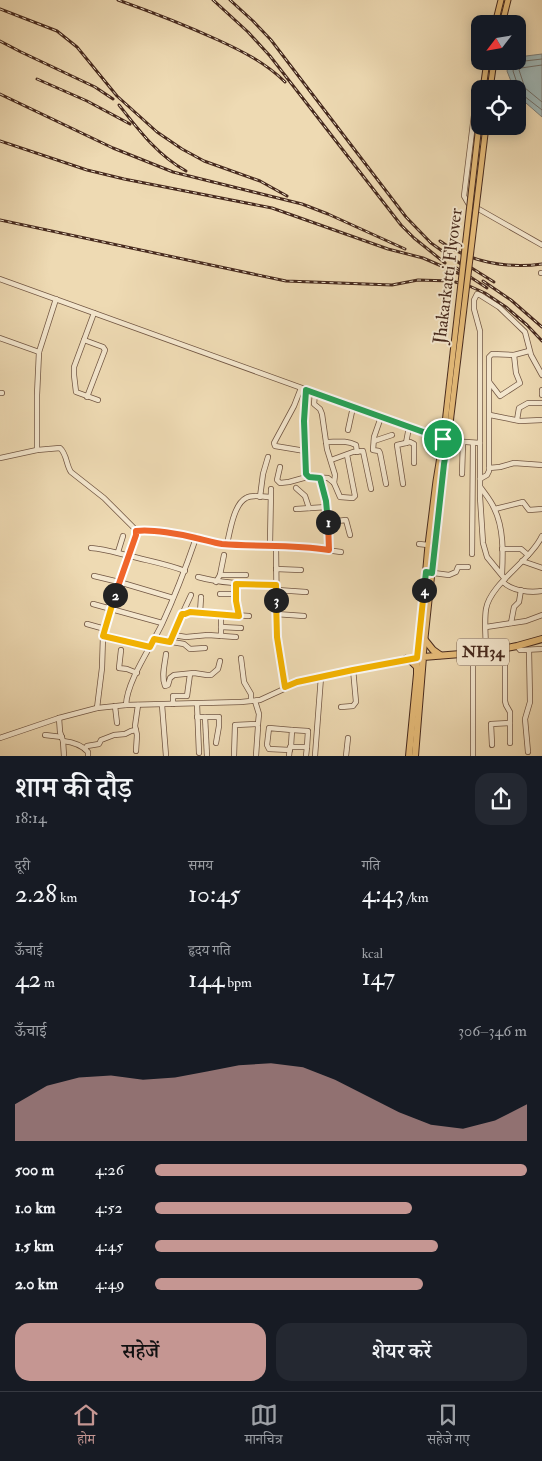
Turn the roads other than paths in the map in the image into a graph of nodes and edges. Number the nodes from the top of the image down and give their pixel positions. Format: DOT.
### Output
graph roads {
  1 [pos="501,0"];
  2 [pos="508,0"];
  3 [pos="497,15"];
  4 [pos="504,15"];
  5 [pos="472,135"];
  6 [pos="478,135"];
  7 [pos="485,135"];
  8 [pos="542,245"];
  9 [pos="0,279"];
  10 [pos="56,299"];
  11 [pos="94,313"];
  12 [pos="0,338"];
  13 [pos="84,340"];
  14 [pos="529,351"];
  15 [pos="39,352"];
  16 [pos="480,354"];
  17 [pos="514,355"];
  18 [pos="489,358"];
  19 [pos="542,375"];
  20 [pos="489,382"];
  21 [pos="303,389"];
  22 [pos="542,390"];
  23 [pos="315,393"];
  24 [pos="542,395"];
  25 [pos="87,397"];
  26 [pos="98,400"];
  27 [pos="542,403"];
  28 [pos="353,407"];
  29 [pos="490,415"];
  30 [pos="381,417"];
  31 [pos="517,420"];
  32 [pos="542,420"];
  33 [pos="409,427"];
  34 [pos="348,430"];
  35 [pos="446,432"];
  36 [pos="392,435"];
  37 [pos="446,440"];
  38 [pos="374,441"];
  39 [pos="326,442"];
  40 [pos="463,442"];
  41 [pos="473,442"];
  42 [pos="406,443"];
  43 [pos="480,443"];
  44 [pos="37,450"];
  45 [pos="305,451"];
  46 [pos="358,452"];
  47 [pos="347,455"];
  48 [pos="268,457"];
  49 [pos="0,458"];
  50 [pos="331,460"];
  51 [pos="414,463"];
  52 [pos="542,465"];
  53 [pos="280,467"];
  54 [pos="489,468"];
  55 [pos="462,474"];
  56 [pos="307,476"];
  57 [pos="320,478"];
  58 [pos="480,479"];
  59 [pos="334,483"];
  60 [pos="386,484"];
  61 [pos="403,484"];
  62 [pos="480,487"];
  63 [pos="296,488"];
  64 [pos="371,489"];
  65 [pos="271,490"];
  66 [pos="260,497"];
  67 [pos="270,497"];
  68 [pos="327,507"];
  69 [pos="309,508"];
  70 [pos="296,509"];
  71 [pos="495,509"];
  72 [pos="542,509"];
  73 [pos="328,522"];
  74 [pos="136,531"];
  75 [pos="350,535"];
  76 [pos="123,536"];
  77 [pos="542,536"];
  78 [pos="196,538"];
  79 [pos="227,544"];
  80 [pos="419,544"];
  81 [pos="428,544"];
  82 [pos="270,545"];
  83 [pos="276,545"];
  84 [pos="91,548"];
  85 [pos="502,549"];
  86 [pos="329,550"];
  87 [pos="118,552"];
  88 [pos="341,552"];
  89 [pos="472,554"];
  90 [pos="224,555"];
  91 [pos="528,555"];
  92 [pos="128,556"];
  93 [pos="522,561"];
  94 [pos="468,567"];
  95 [pos="542,568"];
  96 [pos="276,569"];
  97 [pos="301,570"];
  98 [pos="185,571"];
  99 [pos="426,572"];
  100 [pos="432,573"];
  101 [pos="502,574"];
  102 [pos="220,575"];
  103 [pos="246,575"];
  104 [pos="94,576"];
  105 [pos="198,577"];
  106 [pos="504,580"];
  107 [pos="119,582"];
  108 [pos="216,582"];
  109 [pos="236,584"];
  110 [pos="276,588"];
  111 [pos="521,590"];
  112 [pos="542,591"];
  113 [pos="306,592"];
  114 [pos="191,594"];
  115 [pos="220,594"];
  116 [pos="236,594"];
  117 [pos="201,597"];
  118 [pos="173,598"];
  119 [pos="93,604"];
  120 [pos="110,609"];
  121 [pos="200,613"];
  122 [pos="182,614"];
  123 [pos="276,614"];
  124 [pos="221,615"];
  125 [pos="542,615"];
  126 [pos="239,616"];
  127 [pos="249,616"];
  128 [pos="304,616"];
  129 [pos="162,623"];
  130 [pos="87,624"];
  131 [pos="511,624"];
  132 [pos="221,627"];
  133 [pos="486,627"];
  134 [pos="241,628"];
  135 [pos="105,630"];
  136 [pos="173,635"];
  137 [pos="103,636"];
  138 [pos="221,636"];
  139 [pos="236,637"];
  140 [pos="154,639"];
  141 [pos="542,639"];
  142 [pos="425,640"];
  143 [pos="170,642"];
  144 [pos="517,646"];
  145 [pos="150,647"];
  146 [pos="205,648"];
  147 [pos="505,649"];
  148 [pos="542,649"];
  149 [pos="121,650"];
  150 [pos="529,650"];
  151 [pos="486,652"];
  152 [pos="474,653"];
  153 [pos="166,654"];
  154 [pos="440,655"];
  155 [pos="420,657"];
  156 [pos="241,658"];
  157 [pos="406,660"];
  158 [pos="220,661"];
  159 [pos="353,670"];
  160 [pos="417,670"];
  161 [pos="137,673"];
  162 [pos="190,674"];
  163 [pos="322,677"];
  164 [pos="285,687"];
  165 [pos="253,701"];
  166 [pos="173,704"];
  167 [pos="197,704"];
  168 [pos="126,705"];
  169 [pos="138,705"];
  170 [pos="162,705"];
  171 [pos="114,706"];
  172 [pos="341,707"];
  173 [pos="96,708"];
  174 [pos="205,716"];
  175 [pos="197,717"];
  176 [pos="59,718"];
  177 [pos="117,723"];
  178 [pos="510,723"];
  179 [pos="258,726"];
  180 [pos="269,728"];
  181 [pos="136,730"];
  182 [pos="292,730"];
  183 [pos="45,735"];
  184 [pos="0,738"];
  185 [pos="348,738"];
  186 [pos="62,739"];
  187 [pos="216,742"];
  188 [pos="414,743"];
  189 [pos="510,743"];
  190 [pos="492,744"];
  191 [pos="307,747"];
  192 [pos="290,748"];
  193 [pos="86,749"];
  194 [pos="136,751"];
  195 [pos="528,752"];
  196 [pos="199,753"];
  197 [pos="412,754"];
  198 [pos="64,756"];
  199 [pos="88,756"];
  200 [pos="166,756"];
  201 [pos="207,756"];
  202 [pos="234,756"];
  203 [pos="256,756"];
  204 [pos="289,756"];
  205 [pos="306,756"];
  206 [pos="315,756"];
  207 [pos="346,756"];
  208 [pos="474,756"];
  1 -- 3 [label="main road"];
  2 -- 4 [label="main road"];
  5 -- 8 [label="street"];
  6 -- 35 [label="main road, Jhakarkatti Flyover, bridge"];
  7 -- 35 [label="main road, Jhakarkatti Flyover, bridge"];
  9 -- 10 [label="street"];
  10 -- 11 [label="street"];
  10 -- 15 [label="street"];
  11 -- 13 [label="street"];
  11 -- 21 [label="street"];
  12 -- 15 [label="street"];
  13 -- 25 [label="street"];
  13 -- 25 [label="street"];
  14 -- 16 [label="street"];
  14 -- 17 [label="street"];
  14 -- 19 [label="street"];
  15 -- 44 [label="street"];
  16 -- 18 [label="street"];
  16 -- 43 [label="street"];
  17 -- 18 [label="street"];
  17 -- 20 [label="street"];
  18 -- 20 [label="street"];
  20 -- 29 [label="street"];
  21 -- 23 [label="street"];
  21 -- 45 [label="street"];
  21 -- 45 [label="street"];
  22 -- 24 [label="street"];
  23 -- 28 [label="street"];
  23 -- 39 [label="street"];
  25 -- 26 [label="street"];
  27 -- 31 [label="street"];
  28 -- 30 [label="street"];
  28 -- 34 [label="street"];
  29 -- 31 [label="street"];
  29 -- 54 [label="street"];
  30 -- 33 [label="street"];
  30 -- 38 [label="street"];
  31 -- 32 [label="street"];
  33 -- 37 [label="street"];
  33 -- 42 [label="street"];
  35 -- 37 [label="main road, Jhakarkatti Flyover"];
  36 -- 38 [label="street"];
  37 -- 40 [label="street"];
  37 -- 81 [label="main road"];
  37 -- 100 [label="main road"];
  38 -- 60 [label="street"];
  39 -- 46 [label="street"];
  39 -- 50 [label="street"];
  40 -- 41 [label="street"];
  40 -- 55 [label="street"];
  41 -- 43 [label="street"];
  41 -- 89 [label="street"];
  42 -- 51 [label="street"];
  42 -- 61 [label="street"];
  43 -- 58 [label="street"];
  44 -- 49 [label="street"];
  44 -- 74 [label="street"];
  45 -- 56 [label="street"];
  46 -- 47 [label="street"];
  46 -- 64 [label="street"];
  47 -- 50 [label="street"];
  47 -- 59 [label="street"];
  48 -- 66 [label="street"];
  50 -- 59 [label="street"];
  52 -- 54 [label="street"];
  53 -- 56 [label="street"];
  54 -- 58 [label="street"];
  56 -- 57 [label="street"];
  57 -- 59 [label="street"];
  57 -- 68 [label="street"];
  58 -- 62 [label="street"];
  62 -- 71 [label="street"];
  62 -- 101 [label="street"];
  63 -- 69 [label="street"];
  65 -- 67 [label="street"];
  66 -- 67 [label="street"];
  66 -- 79 [label="street"];
  67 -- 82 [label="street"];
  68 -- 69 [label="street"];
  68 -- 73 [label="street"];
  69 -- 70 [label="street"];
  71 -- 72 [label="street"];
  71 -- 85 [label="street"];
  73 -- 75 [label="street"];
  73 -- 86 [label="street"];
  74 -- 78 [label="street"];
  74 -- 92 [label="street"];
  76 -- 87 [label="street"];
  77 -- 91 [label="street"];
  78 -- 79 [label="street"];
  78 -- 98 [label="street"];
  79 -- 82 [label="street"];
  80 -- 81 [label="street"];
  81 -- 99 [label="main road"];
  82 -- 83 [label="street"];
  83 -- 86 [label="street"];
  83 -- 96 [label="street"];
  84 -- 87 [label="street"];
  85 -- 91 [label="street"];
  85 -- 101 [label="street"];
  86 -- 88 [label="street"];
  87 -- 92 [label="street"];
  90 -- 102 [label="street"];
  91 -- 93 [label="street"];
  92 -- 98 [label="street"];
  92 -- 107 [label="street"];
  93 -- 95 [label="street"];
  93 -- 106 [label="street"];
  94 -- 100 [label="street"];
  96 -- 97 [label="street"];
  96 -- 110 [label="street"];
  98 -- 118 [label="street"];
  99 -- 100 [label="street"];
  99 -- 155 [label="main road"];
  100 -- 142 [label="main road"];
  101 -- 106 [label="street"];
  102 -- 103 [label="street"];
  102 -- 108 [label="street"];
  104 -- 107 [label="street"];
  105 -- 108 [label="street"];
  106 -- 111 [label="street"];
  106 -- 133 [label="street"];
  107 -- 118 [label="street"];
  107 -- 120 [label="street"];
  108 -- 109 [label="street"];
  109 -- 110 [label="street"];
  109 -- 116 [label="street"];
  110 -- 113 [label="street"];
  110 -- 123 [label="street"];
  111 -- 112 [label="street"];
  111 -- 131 [label="street"];
  114 -- 122 [label="street"];
  115 -- 116 [label="street"];
  116 -- 126 [label="street"];
  117 -- 121 [label="street"];
  118 -- 129 [label="street"];
  119 -- 120 [label="street"];
  120 -- 129 [label="street"];
  120 -- 135 [label="street"];
  121 -- 122 [label="street"];
  121 -- 124 [label="street"];
  122 -- 136 [label="street"];
  123 -- 128 [label="street"];
  123 -- 164 [label="street"];
  124 -- 126 [label="street"];
  124 -- 132 [label="street"];
  125 -- 131 [label="street"];
  126 -- 127 [label="street"];
  129 -- 140 [label="street"];
  130 -- 135 [label="street"];
  131 -- 133 [label="street"];
  132 -- 134 [label="street"];
  132 -- 138 [label="street"];
  133 -- 151 [label="street"];
  135 -- 137 [label="street"];
  136 -- 138 [label="street"];
  136 -- 143 [label="street"];
  137 -- 145 [label="street"];
  137 -- 173 [label="street"];
  138 -- 139 [label="street"];
  140 -- 143 [label="street"];
  140 -- 145 [label="street"];
  141 -- 144 [label="highway, NH34"];
  142 -- 154 [label="highway"];
  142 -- 155 [label="main road"];
  143 -- 146 [label="street"];
  144 -- 147 [label="highway, NH34"];
  144 -- 150 [label="street"];
  145 -- 161 [label="street"];
  147 -- 151 [label="highway, NH34"];
  147 -- 178 [label="street"];
  148 -- 150 [label="street"];
  149 -- 161 [label="street"];
  150 -- 195 [label="street"];
  151 -- 152 [label="highway, NH34"];
  152 -- 154 [label="highway, NH34"];
  152 -- 208 [label="street"];
  153 -- 162 [label="street"];
  154 -- 155 [label="highway, NH34"];
  155 -- 157 [label="street"];
  155 -- 160 [label="main road"];
  155 -- 188 [label="highway"];
  156 -- 165 [label="street"];
  157 -- 159 [label="street"];
  157 -- 160 [label="highway"];
  158 -- 162 [label="street"];
  159 -- 163 [label="street"];
  159 -- 172 [label="street"];
  160 -- 188 [label="highway"];
  161 -- 168 [label="street"];
  162 -- 166 [label="street"];
  163 -- 164 [label="street"];
  163 -- 206 [label="street"];
  164 -- 165 [label="street"];
  165 -- 167 [label="street"];
  165 -- 179 [label="street"];
  166 -- 167 [label="street"];
  166 -- 170 [label="street"];
  167 -- 175 [label="street"];
  168 -- 169 [label="street"];
  168 -- 171 [label="street"];
  169 -- 170 [label="street"];
  169 -- 181 [label="street"];
  170 -- 200 [label="street"];
  171 -- 173 [label="street"];
  171 -- 177 [label="street"];
  173 -- 176 [label="street"];
  174 -- 175 [label="street"];
  174 -- 187 [label="street"];
  174 -- 201 [label="street"];
  175 -- 196 [label="street"];
  176 -- 184 [label="street"];
  176 -- 186 [label="street"];
  178 -- 189 [label="street"];
  178 -- 190 [label="street"];
  179 -- 180 [label="street"];
  179 -- 202 [label="street"];
  179 -- 203 [label="street"];
  180 -- 182 [label="street"];
  180 -- 192 [label="street"];
  181 -- 193 [label="street"];
  181 -- 194 [label="street"];
  182 -- 191 [label="street"];
  182 -- 192 [label="street"];
  183 -- 186 [label="street"];
  185 -- 207 [label="street"];
  186 -- 193 [label="street"];
  186 -- 198 [label="street"];
  188 -- 197 [label="highway"];
  191 -- 192 [label="street"];
  191 -- 205 [label="street"];
  192 -- 204 [label="street"];
  193 -- 199 [label="street"];
}
